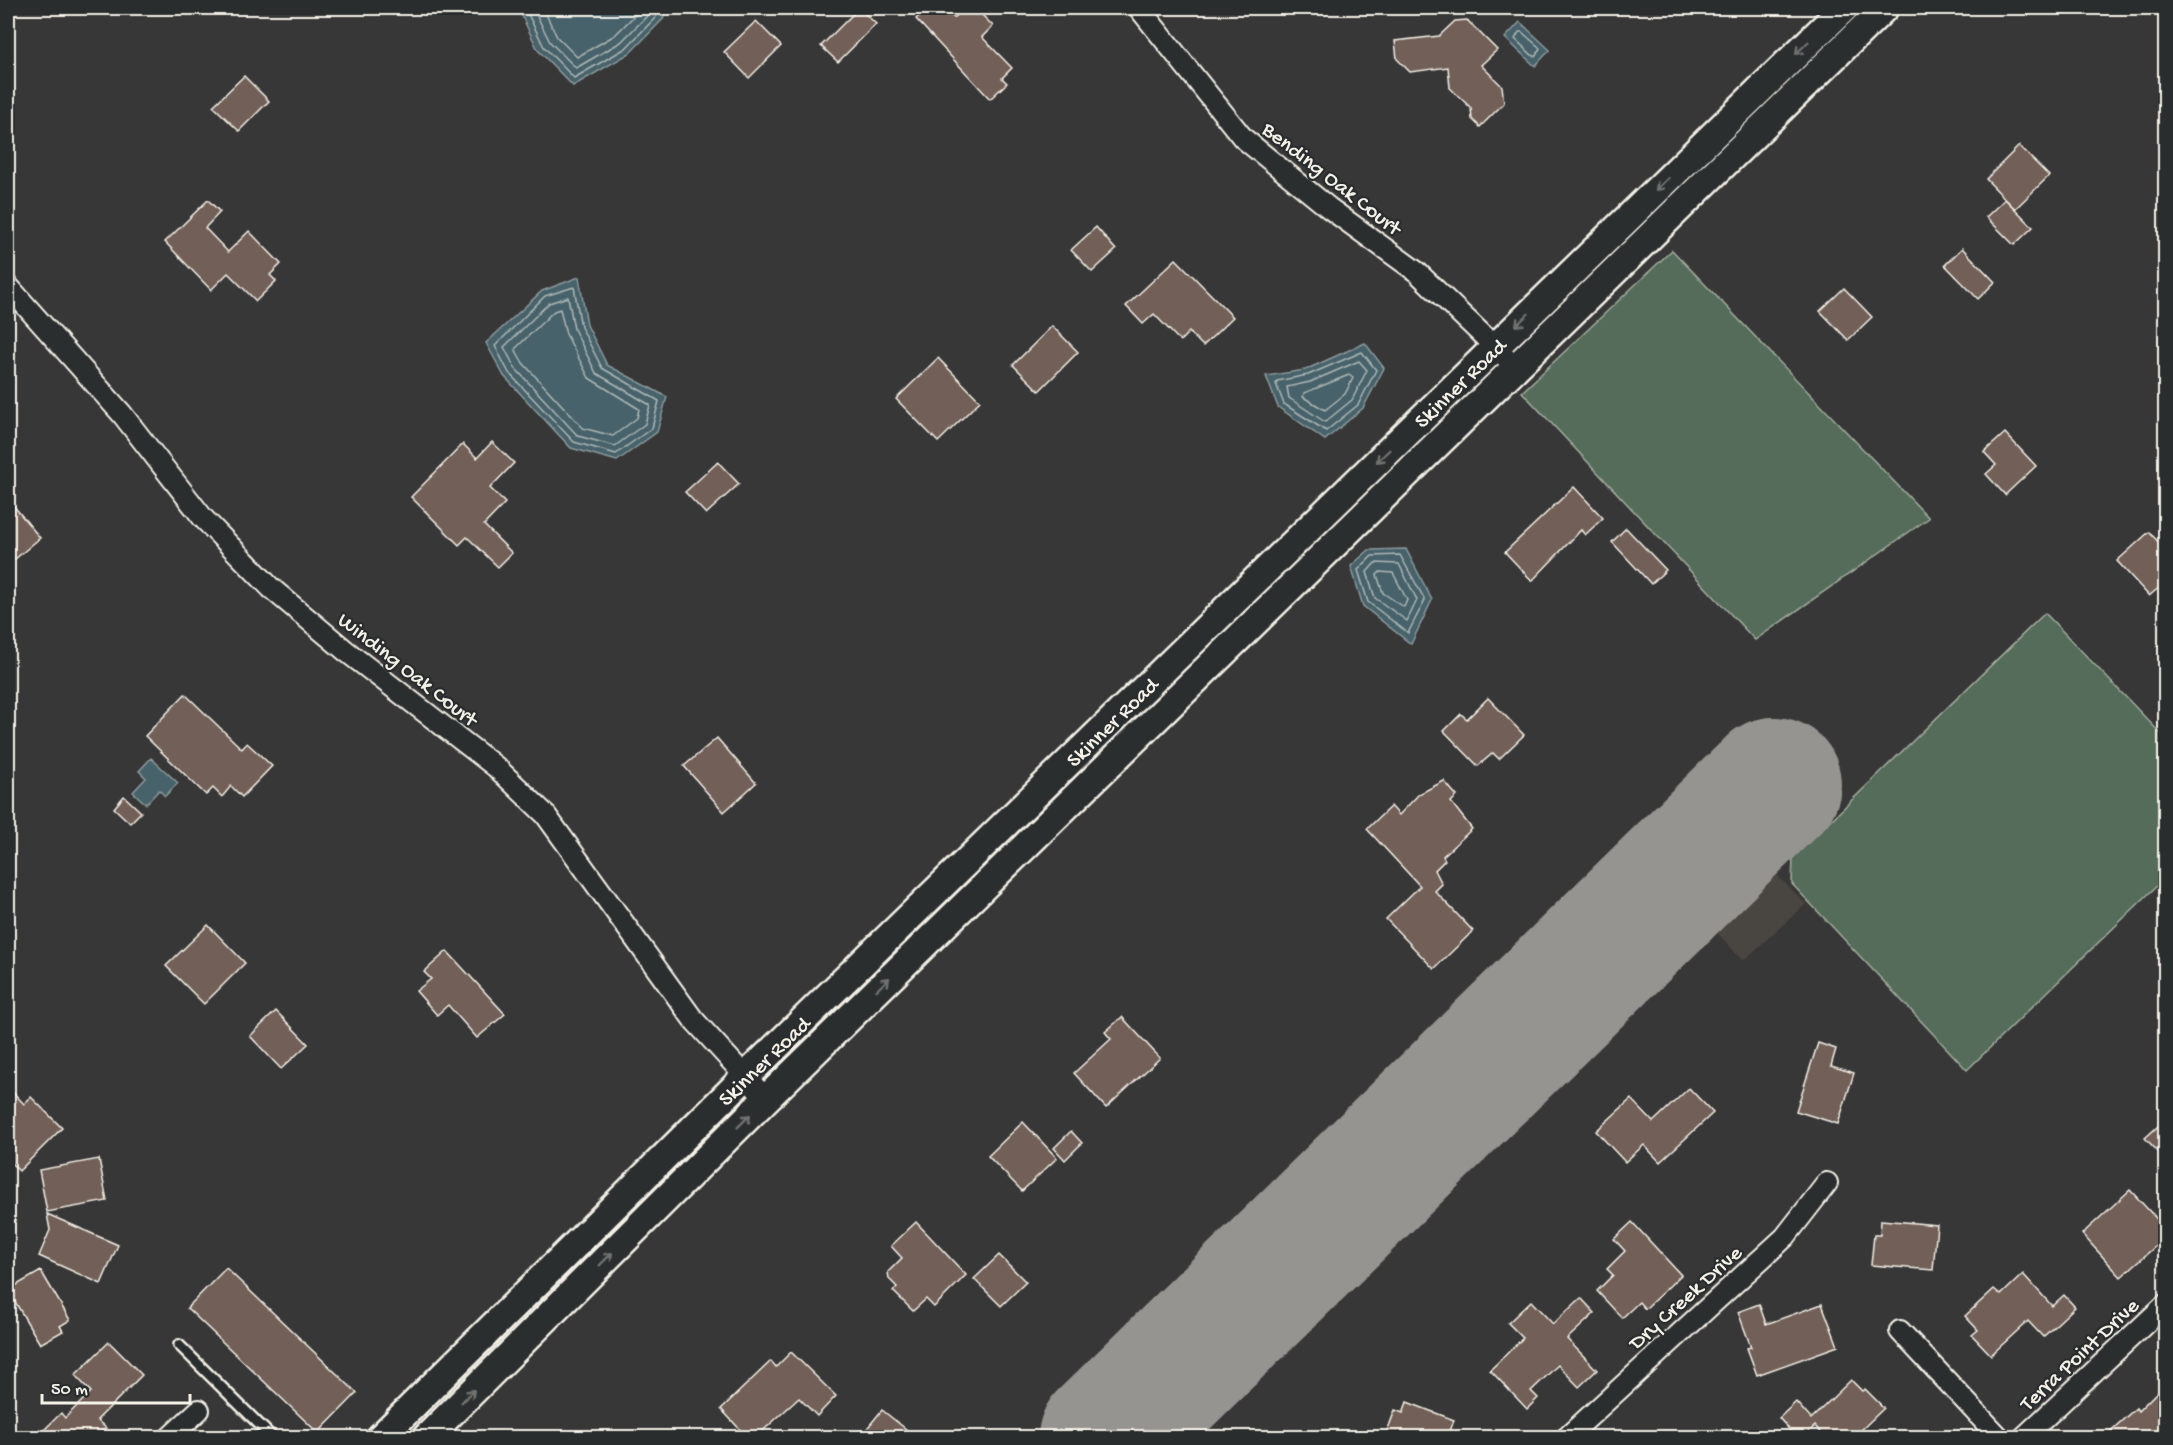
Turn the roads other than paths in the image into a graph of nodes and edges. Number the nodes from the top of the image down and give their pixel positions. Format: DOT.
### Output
graph roads {
  1 [pos="1139,8"];
  2 [pos="1844,8"];
  3 [pos="1884,8"];
  4 [pos="8,286"];
  5 [pos="1496,346"];
  6 [pos="1516,367"];
  7 [pos="745,1077"];
  8 [pos="766,1099"];
  9 [pos="1827,1183"];
  10 [pos="2166,1304"];
  11 [pos="1900,1331"];
  12 [pos="178,1345"];
  13 [pos="199,1410"];
  14 [pos="169,1437"];
  15 [pos="273,1437"];
  16 [pos="380,1437"];
  17 [pos="426,1437"];
  18 [pos="1566,1437"];
  19 [pos="2000,1437"];
  20 [pos="2023,1437"];
  1 -- 5 [label="street, Bending Oak Court"];
  2 -- 5 [label="street, Skinner Road, one-way"];
  3 -- 6 [label="street, Skinner Road"];
  4 -- 7 [label="street, Winding Oak Court"];
  5 -- 6 [label="street, Bending Oak Court"];
  5 -- 7 [label="street, Skinner Road, one-way"];
  8 -- 6 [label="street, Skinner Road, one-way"];
  7 -- 8 [label="street, Winding Oak Court"];
  7 -- 16 [label="street, Skinner Road"];
  17 -- 8 [label="street, Skinner Road, one-way"];
  9 -- 18 [label="street, Dry Creek Drive"];
  10 -- 20 [label="street, Terra Point Drive"];
  11 -- 19 [label="street"];
  12 -- 15 [label="lane"];
  13 -- 14 [label="street"];
}
